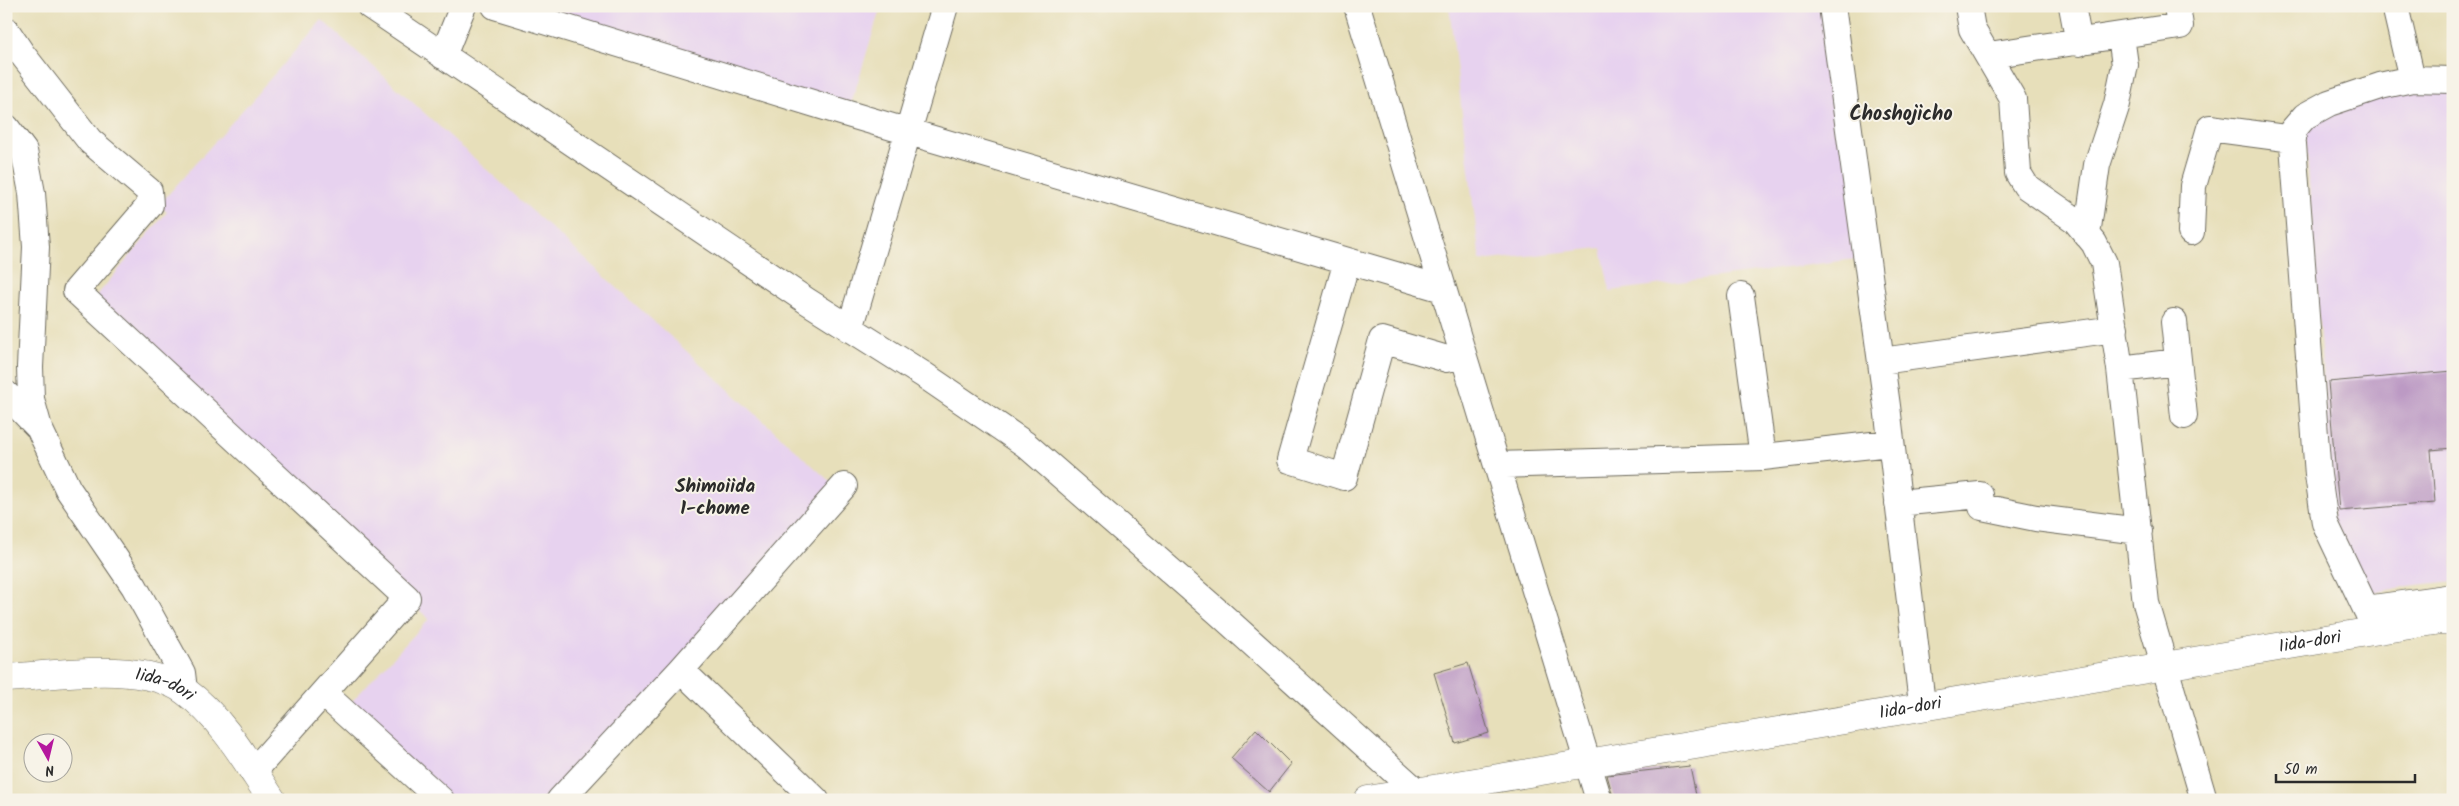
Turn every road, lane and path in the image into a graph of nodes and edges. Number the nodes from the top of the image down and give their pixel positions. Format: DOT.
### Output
graph roads {
  1 [pos="370,6"];
  2 [pos="463,6"];
  3 [pos="495,6"];
  4 [pos="945,6"];
  5 [pos="1357,6"];
  6 [pos="1832,6"];
  7 [pos="1968,6"];
  8 [pos="2072,6"];
  9 [pos="2177,6"];
  10 [pos="2395,6"];
  11 [pos="6,30"];
  12 [pos="2121,36"];
  13 [pos="2079,43"];
  14 [pos="1989,55"];
  15 [pos="443,56"];
  16 [pos="2412,79"];
  17 [pos="2453,80"];
  18 [pos="6,127"];
  19 [pos="909,132"];
  20 [pos="2293,139"];
  21 [pos="2191,232"];
  22 [pos="2087,235"];
  23 [pos="1347,262"];
  24 [pos="1443,289"];
  25 [pos="1741,296"];
  26 [pos="2174,322"];
  27 [pos="850,328"];
  28 [pos="2115,330"];
  29 [pos="1463,355"];
  30 [pos="1881,362"];
  31 [pos="2178,362"];
  32 [pos="2120,368"];
  33 [pos="6,394"];
  34 [pos="2184,416"];
  35 [pos="39,428"];
  36 [pos="1890,443"];
  37 [pos="1763,457"];
  38 [pos="1497,465"];
  39 [pos="844,486"];
  40 [pos="1898,503"];
  41 [pos="2139,531"];
  42 [pos="2453,597"];
  43 [pos="2453,621"];
  44 [pos="2378,622"];
  45 [pos="2163,666"];
  46 [pos="681,670"];
  47 [pos="6,678"];
  48 [pos="184,690"];
  49 [pos="323,693"];
  50 [pos="1922,704"];
  51 [pos="1588,764"];
  52 [pos="253,772"];
  53 [pos="1422,796"];
  54 [pos="272,800"];
  55 [pos="442,800"];
  56 [pos="560,800"];
  57 [pos="816,800"];
  58 [pos="1368,800"];
  59 [pos="1599,800"];
  60 [pos="2204,800"];
  1 -- 15 [label="street"];
  2 -- 15 [label="street"];
  3 -- 19 [label="street"];
  4 -- 19 [label="street"];
  5 -- 24 [label="street"];
  6 -- 30 [label="street"];
  7 -- 14 [label="street"];
  8 -- 13 [label="street"];
  9 -- 12 [label="street"];
  10 -- 16 [label="street"];
  11 -- 49 [label="street"];
  12 -- 13 [label="street"];
  12 -- 22 [label="street"];
  13 -- 14 [label="street"];
  14 -- 22 [label="street"];
  15 -- 27 [label="street"];
  16 -- 17 [label="street"];
  16 -- 20 [label="street"];
  18 -- 35 [label="street"];
  19 -- 23 [label="street"];
  19 -- 27 [label="street"];
  20 -- 21 [label="street"];
  20 -- 44 [label="street"];
  22 -- 28 [label="street"];
  23 -- 24 [label="street"];
  23 -- 29 [label="street"];
  24 -- 29 [label="street"];
  25 -- 37 [label="street"];
  26 -- 31 [label="street"];
  27 -- 53 [label="street"];
  28 -- 30 [label="street"];
  28 -- 32 [label="street"];
  29 -- 38 [label="street"];
  30 -- 36 [label="street"];
  31 -- 32 [label="street"];
  31 -- 34 [label="street"];
  32 -- 41 [label="street"];
  33 -- 35 [label="street"];
  35 -- 48 [label="street"];
  36 -- 37 [label="street"];
  36 -- 40 [label="street"];
  37 -- 38 [label="street"];
  38 -- 51 [label="street"];
  39 -- 46 [label="street"];
  40 -- 41 [label="street"];
  40 -- 50 [label="street"];
  41 -- 45 [label="street"];
  42 -- 44 [label="street"];
  43 -- 44 [label="main road, Iida-dori"];
  44 -- 45 [label="main road, Iida-dori"];
  45 -- 50 [label="main road, Iida-dori"];
  45 -- 60 [label="street"];
  46 -- 56 [label="street"];
  46 -- 57 [label="street"];
  47 -- 48 [label="main road, Iida-dori"];
  48 -- 52 [label="main road, Iida-dori"];
  49 -- 52 [label="street"];
  49 -- 55 [label="street"];
  50 -- 51 [label="main road, Iida-dori"];
  51 -- 53 [label="main road, Iida-dori"];
  51 -- 59 [label="street"];
  52 -- 54 [label="main road, Iida-dori"];
  53 -- 58 [label="main road, Iida-dori"];
}
